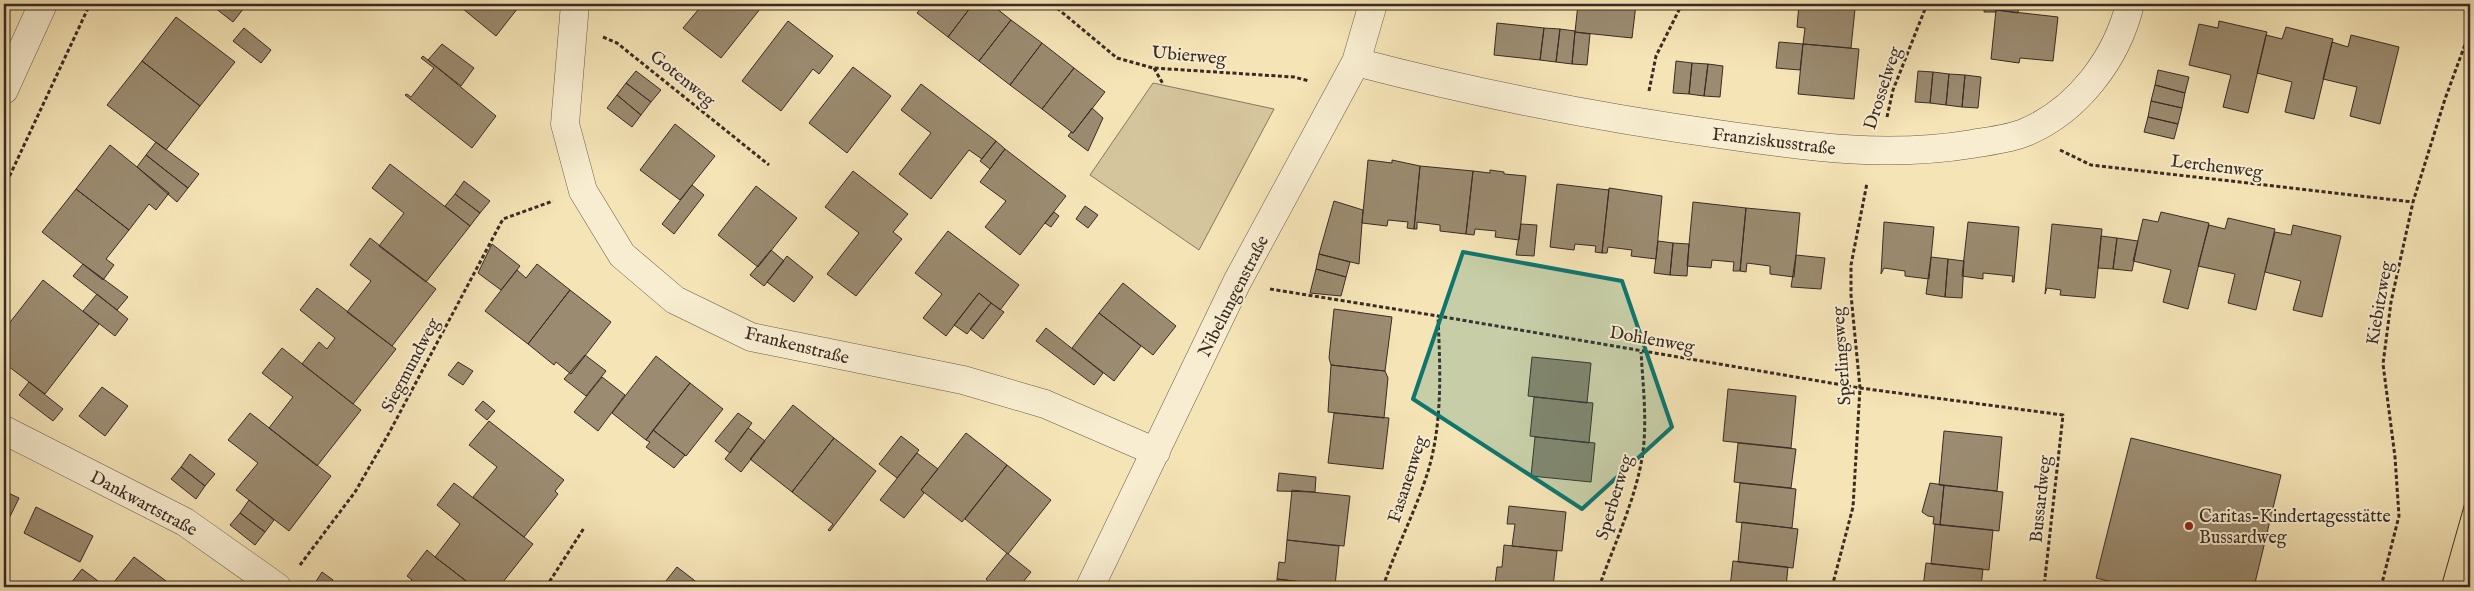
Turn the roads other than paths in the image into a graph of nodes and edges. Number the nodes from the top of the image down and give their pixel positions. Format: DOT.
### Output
graph roads {
  1 [pos="43,4"];
  2 [pos="1373,4"];
  3 [pos="2130,4"];
  4 [pos="574,13"];
  5 [pos="1356,62"];
  6 [pos="7,74"];
  7 [pos="4,430"];
  8 [pos="1156,452"];
  9 [pos="286,579"];
  10 [pos="1090,587"];
  1 -- 6 [label="street"];
  2 -- 5 [label="street, Nibelungenstraße"];
  3 -- 5 [label="street, Franziskusstraße"];
  4 -- 8 [label="street, Frankenstraße"];
  5 -- 8 [label="street, Nibelungenstraße"];
  7 -- 9 [label="street, Dankwartstraße"];
  8 -- 10 [label="street, Nibelungenstraße"];
}
